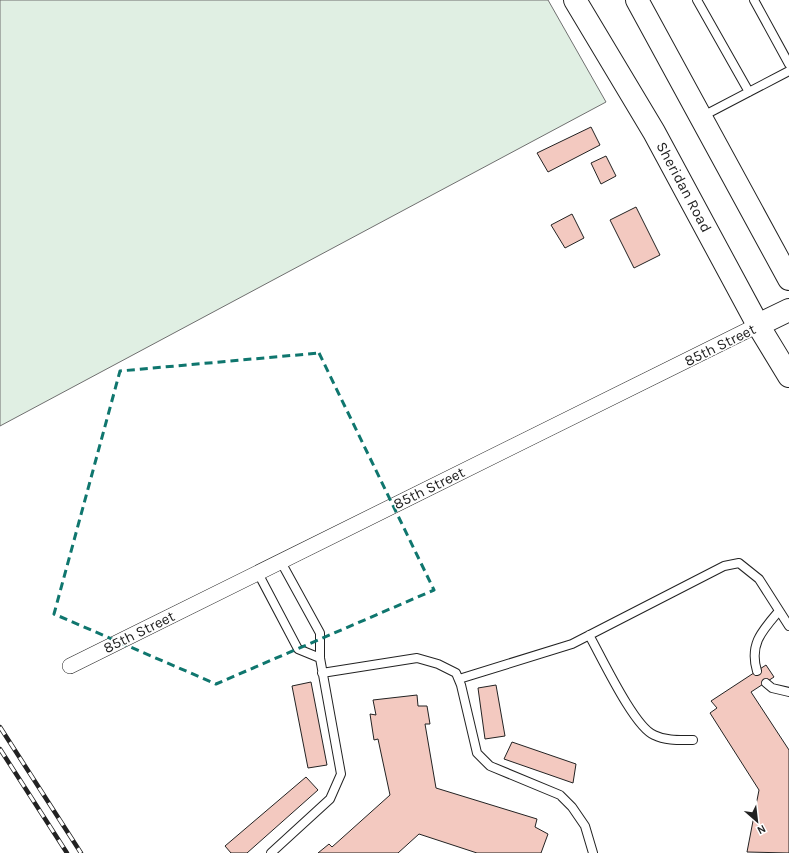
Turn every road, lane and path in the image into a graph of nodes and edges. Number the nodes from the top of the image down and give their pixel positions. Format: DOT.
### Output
graph roads {
  1 [pos="575,0"];
  2 [pos="637,0"];
  3 [pos="697,0"];
  4 [pos="754,0"];
  5 [pos="789,64"];
  6 [pos="789,71"];
  7 [pos="749,92"];
  8 [pos="701,117"];
  9 [pos="789,279"];
  10 [pos="789,310"];
  11 [pos="758,325"];
  12 [pos="789,376"];
  13 [pos="281,562"];
  14 [pos="258,574"];
  15 [pos="779,611"];
  16 [pos="789,626"];
  17 [pos="589,635"];
  18 [pos="320,658"];
  19 [pos="70,666"];
  20 [pos="757,671"];
  21 [pos="322,673"];
  22 [pos="459,679"];
  23 [pos="766,683"];
  24 [pos="789,692"];
  25 [pos="693,740"];
  26 [pos="271,853"];
  27 [pos="593,853"];
  1 -- 11 [label="main road, Sheridan Road"];
  2 -- 8 [label="main road"];
  3 -- 7 [label="lane"];
  4 -- 5 [label="lane"];
  6 -- 7 [label="lane"];
  7 -- 8 [label="lane"];
  8 -- 9 [label="main road"];
  10 -- 11 [label="main road, 85th Street"];
  11 -- 12 [label="main road, Sheridan Road"];
  11 -- 13 [label="street, 85th Street"];
  13 -- 14 [label="street, 85th Street"];
  13 -- 18 [label="lane"];
  14 -- 18 [label="lane"];
  14 -- 19 [label="street, 85th Street"];
  15 -- 16 [label="lane"];
  15 -- 17 [label="lane"];
  15 -- 20 [label="lane"];
  17 -- 22 [label="lane"];
  17 -- 25 [label="lane"];
  18 -- 21 [label="lane"];
  21 -- 22 [label="lane"];
  21 -- 26 [label="lane"];
  22 -- 27 [label="lane"];
  23 -- 24 [label="lane"];
}
